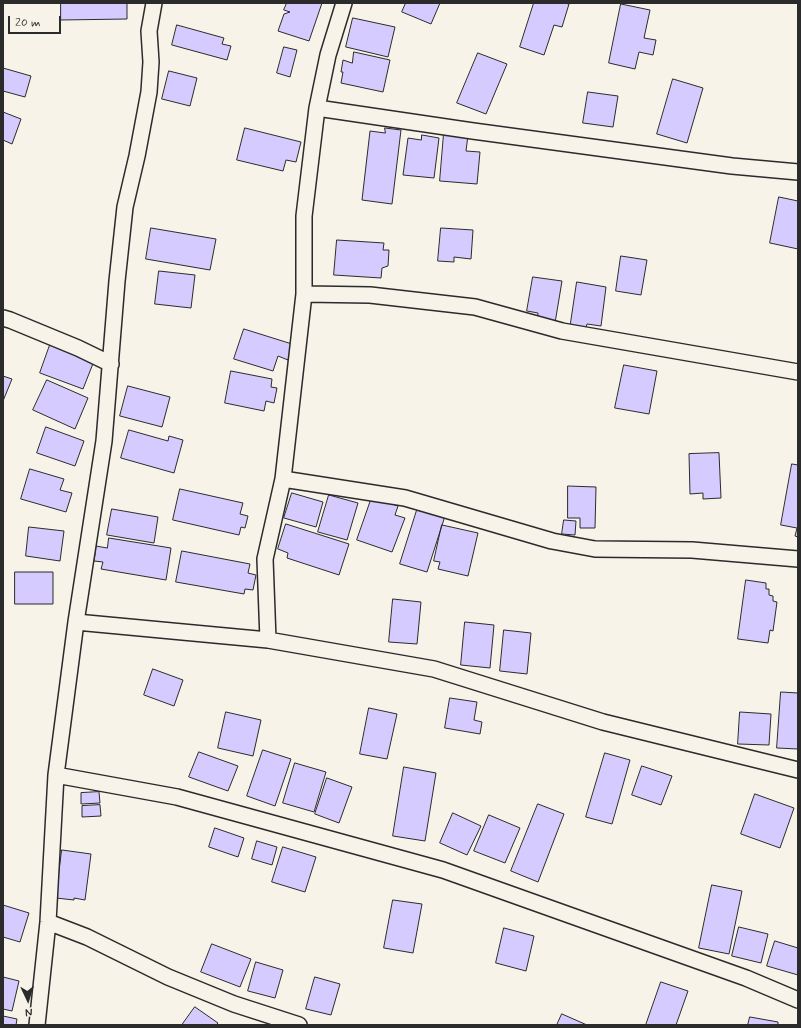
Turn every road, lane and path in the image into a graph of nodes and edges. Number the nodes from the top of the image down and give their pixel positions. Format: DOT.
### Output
graph roads {
  1 [pos="154,3"];
  2 [pos="344,3"];
  3 [pos="317,108"];
  4 [pos="798,172"];
  5 [pos="304,294"];
  6 [pos="3,318"];
  7 [pos="111,364"];
  8 [pos="798,372"];
  9 [pos="283,479"];
  10 [pos="798,559"];
  11 [pos="76,622"];
  12 [pos="268,640"];
  13 [pos="798,770"];
  14 [pos="56,775"];
  15 [pos="48,922"];
  16 [pos="798,1000"];
  17 [pos="36,1025"];
  18 [pos="299,1025"];
  1 -- 7 [label="street"];
  2 -- 3 [label="street"];
  3 -- 4 [label="street"];
  3 -- 5 [label="street"];
  5 -- 8 [label="street"];
  5 -- 9 [label="street"];
  6 -- 7 [label="street"];
  7 -- 11 [label="street"];
  9 -- 10 [label="street"];
  9 -- 12 [label="street"];
  11 -- 12 [label="street"];
  11 -- 14 [label="street"];
  12 -- 13 [label="street"];
  14 -- 15 [label="street"];
  14 -- 16 [label="street"];
  15 -- 17 [label="street"];
  15 -- 18 [label="street"];
}
